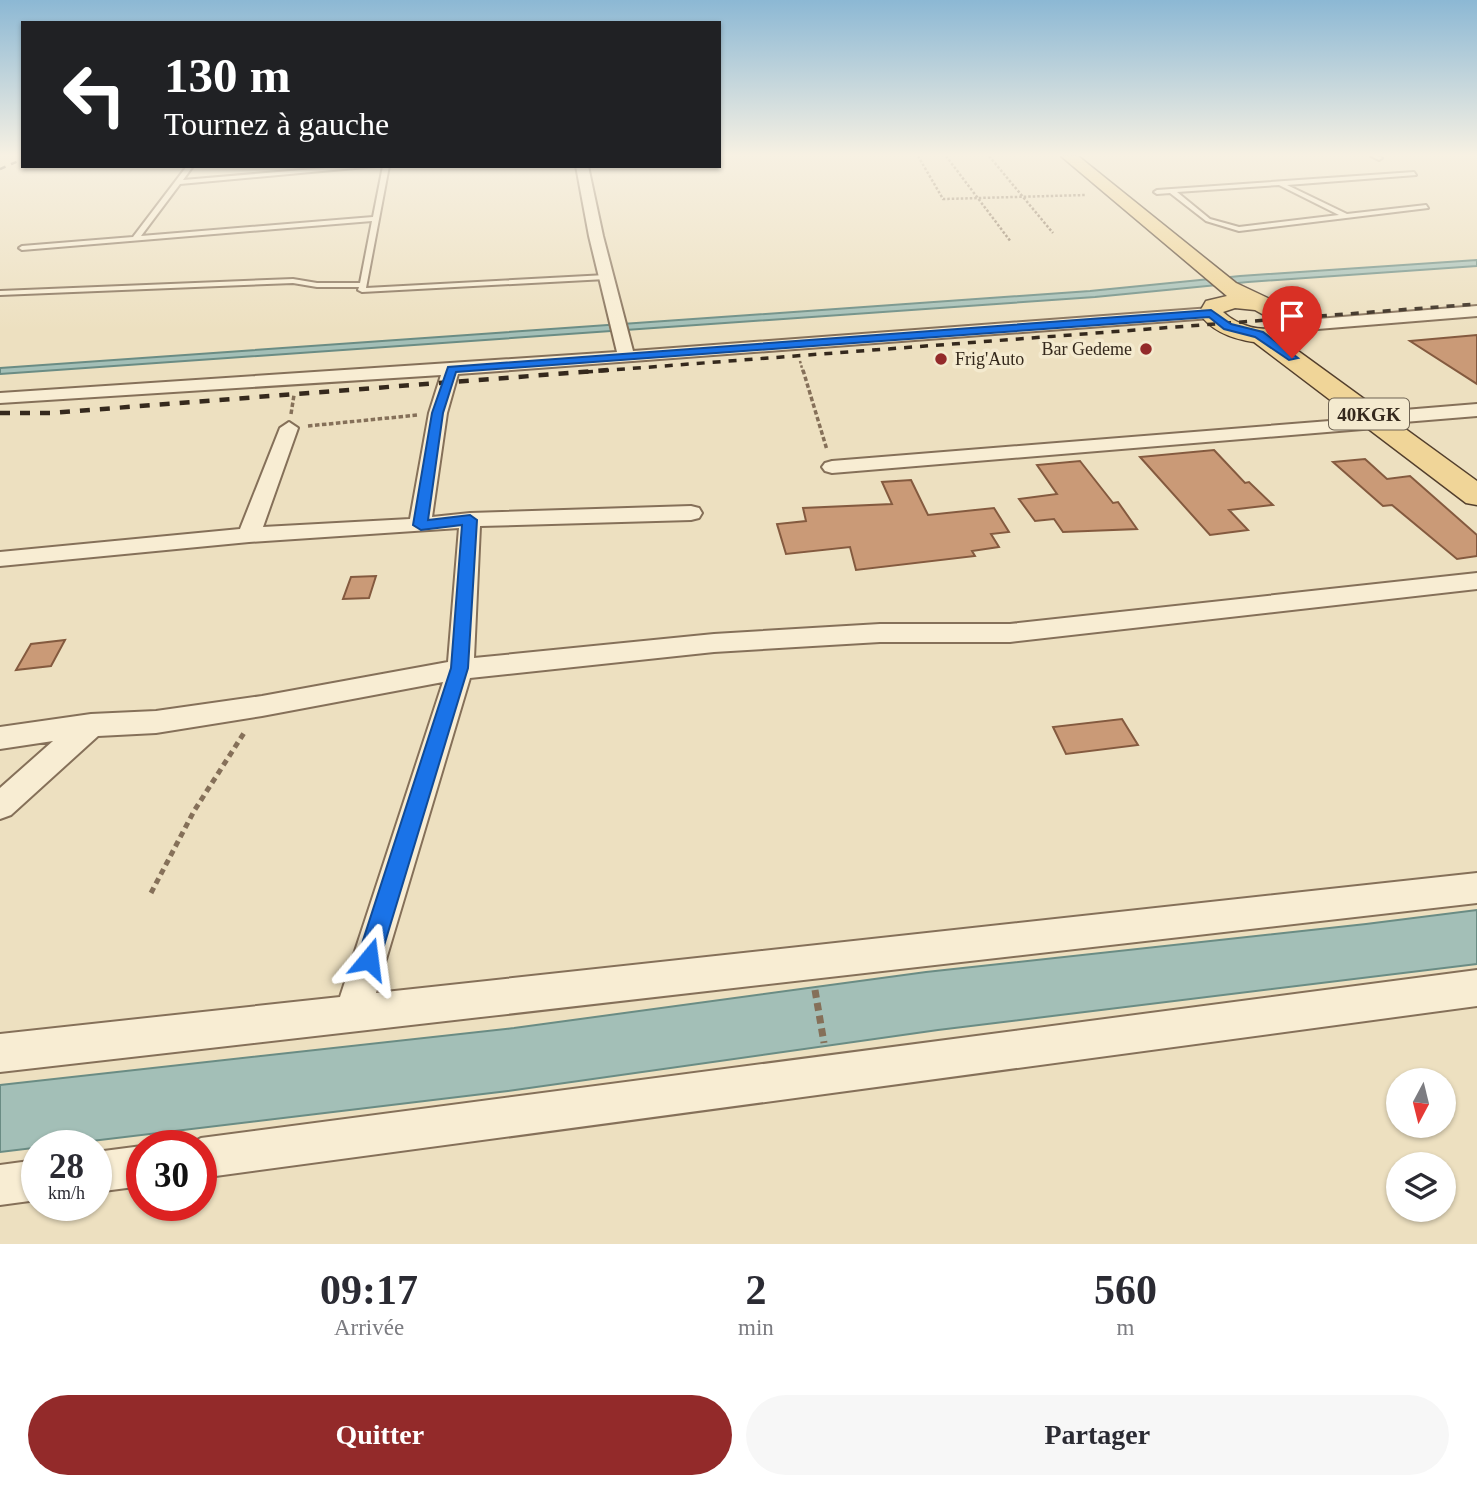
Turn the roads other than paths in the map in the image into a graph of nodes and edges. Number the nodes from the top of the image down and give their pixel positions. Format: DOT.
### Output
graph roads {
  1 [pos="154,214"];
  2 [pos="375,214"];
  3 [pos="592,214"];
  4 [pos="1119,214"];
  5 [pos="1142,214"];
  6 [pos="1200,214"];
  7 [pos="1341,214"];
  8 [pos="1377,214"];
  9 [pos="1349,218"];
  10 [pos="374,219"];
  11 [pos="136,238"];
  12 [pos="22,248"];
  13 [pos="606,276"];
  14 [pos="363,285"];
  15 [pos="0,293"];
  16 [pos="1255,303"];
  17 [pos="1213,310"];
  18 [pos="1477,311"];
  19 [pos="1292,327"];
  20 [pos="1259,334"];
  21 [pos="626,355"];
  22 [pos="452,369"];
  23 [pos="0,398"];
  24 [pos="1477,410"];
  25 [pos="1392,420"];
  26 [pos="289,428"];
  27 [pos="832,467"];
  28 [pos="1477,469"];
  29 [pos="1477,496"];
  30 [pos="691,513"];
  31 [pos="470,520"];
  32 [pos="421,525"];
  33 [pos="249,536"];
  34 [pos="0,559"];
  35 [pos="1477,580"];
  36 [pos="460,668"];
  37 [pos="92,725"];
  38 [pos="0,738"];
  39 [pos="0,806"];
  40 [pos="1477,888"];
  41 [pos="1477,988"];
  42 [pos="353,1012"];
  43 [pos="0,1053"];
  44 [pos="217,1156"];
  45 [pos="21,1182"];
  46 [pos="0,1185"];
  1 -- 11 [label="lane"];
  2 -- 10 [label="lane"];
  3 -- 13 [label="street"];
  4 -- 17 [label="main road"];
  5 -- 16 [label="main road"];
  6 -- 9 [label="lane"];
  7 -- 9 [label="lane"];
  8 -- 9 [label="lane"];
  10 -- 11 [label="lane"];
  10 -- 14 [label="lane"];
  11 -- 12 [label="lane"];
  13 -- 14 [label="lane"];
  13 -- 21 [label="street"];
  14 -- 15 [label="lane"];
  16 -- 17 [label="main road, 40KGK"];
  16 -- 19 [label="main road, 40KGK"];
  17 -- 20 [label="main road, 40KGK"];
  17 -- 21 [label="street"];
  18 -- 19 [label="street"];
  19 -- 20 [label="main road, 40KGK"];
  19 -- 25 [label="main road, 40KGK"];
  20 -- 25 [label="main road, 40KGK"];
  21 -- 22 [label="street"];
  22 -- 23 [label="street"];
  22 -- 32 [label="street"];
  24 -- 25 [label="street"];
  25 -- 27 [label="street"];
  25 -- 28 [label="main road, 40KGK"];
  25 -- 29 [label="main road, 40KGK"];
  26 -- 33 [label="street"];
  30 -- 31 [label="street"];
  31 -- 32 [label="street"];
  31 -- 36 [label="street"];
  32 -- 33 [label="street"];
  33 -- 34 [label="street"];
  35 -- 36 [label="street"];
  36 -- 37 [label="street"];
  36 -- 42 [label="street"];
  37 -- 38 [label="street"];
  37 -- 39 [label="street"];
  40 -- 42 [label="street"];
  41 -- 44 [label="street"];
  42 -- 43 [label="street"];
  45 -- 46 [label="street"];
}
